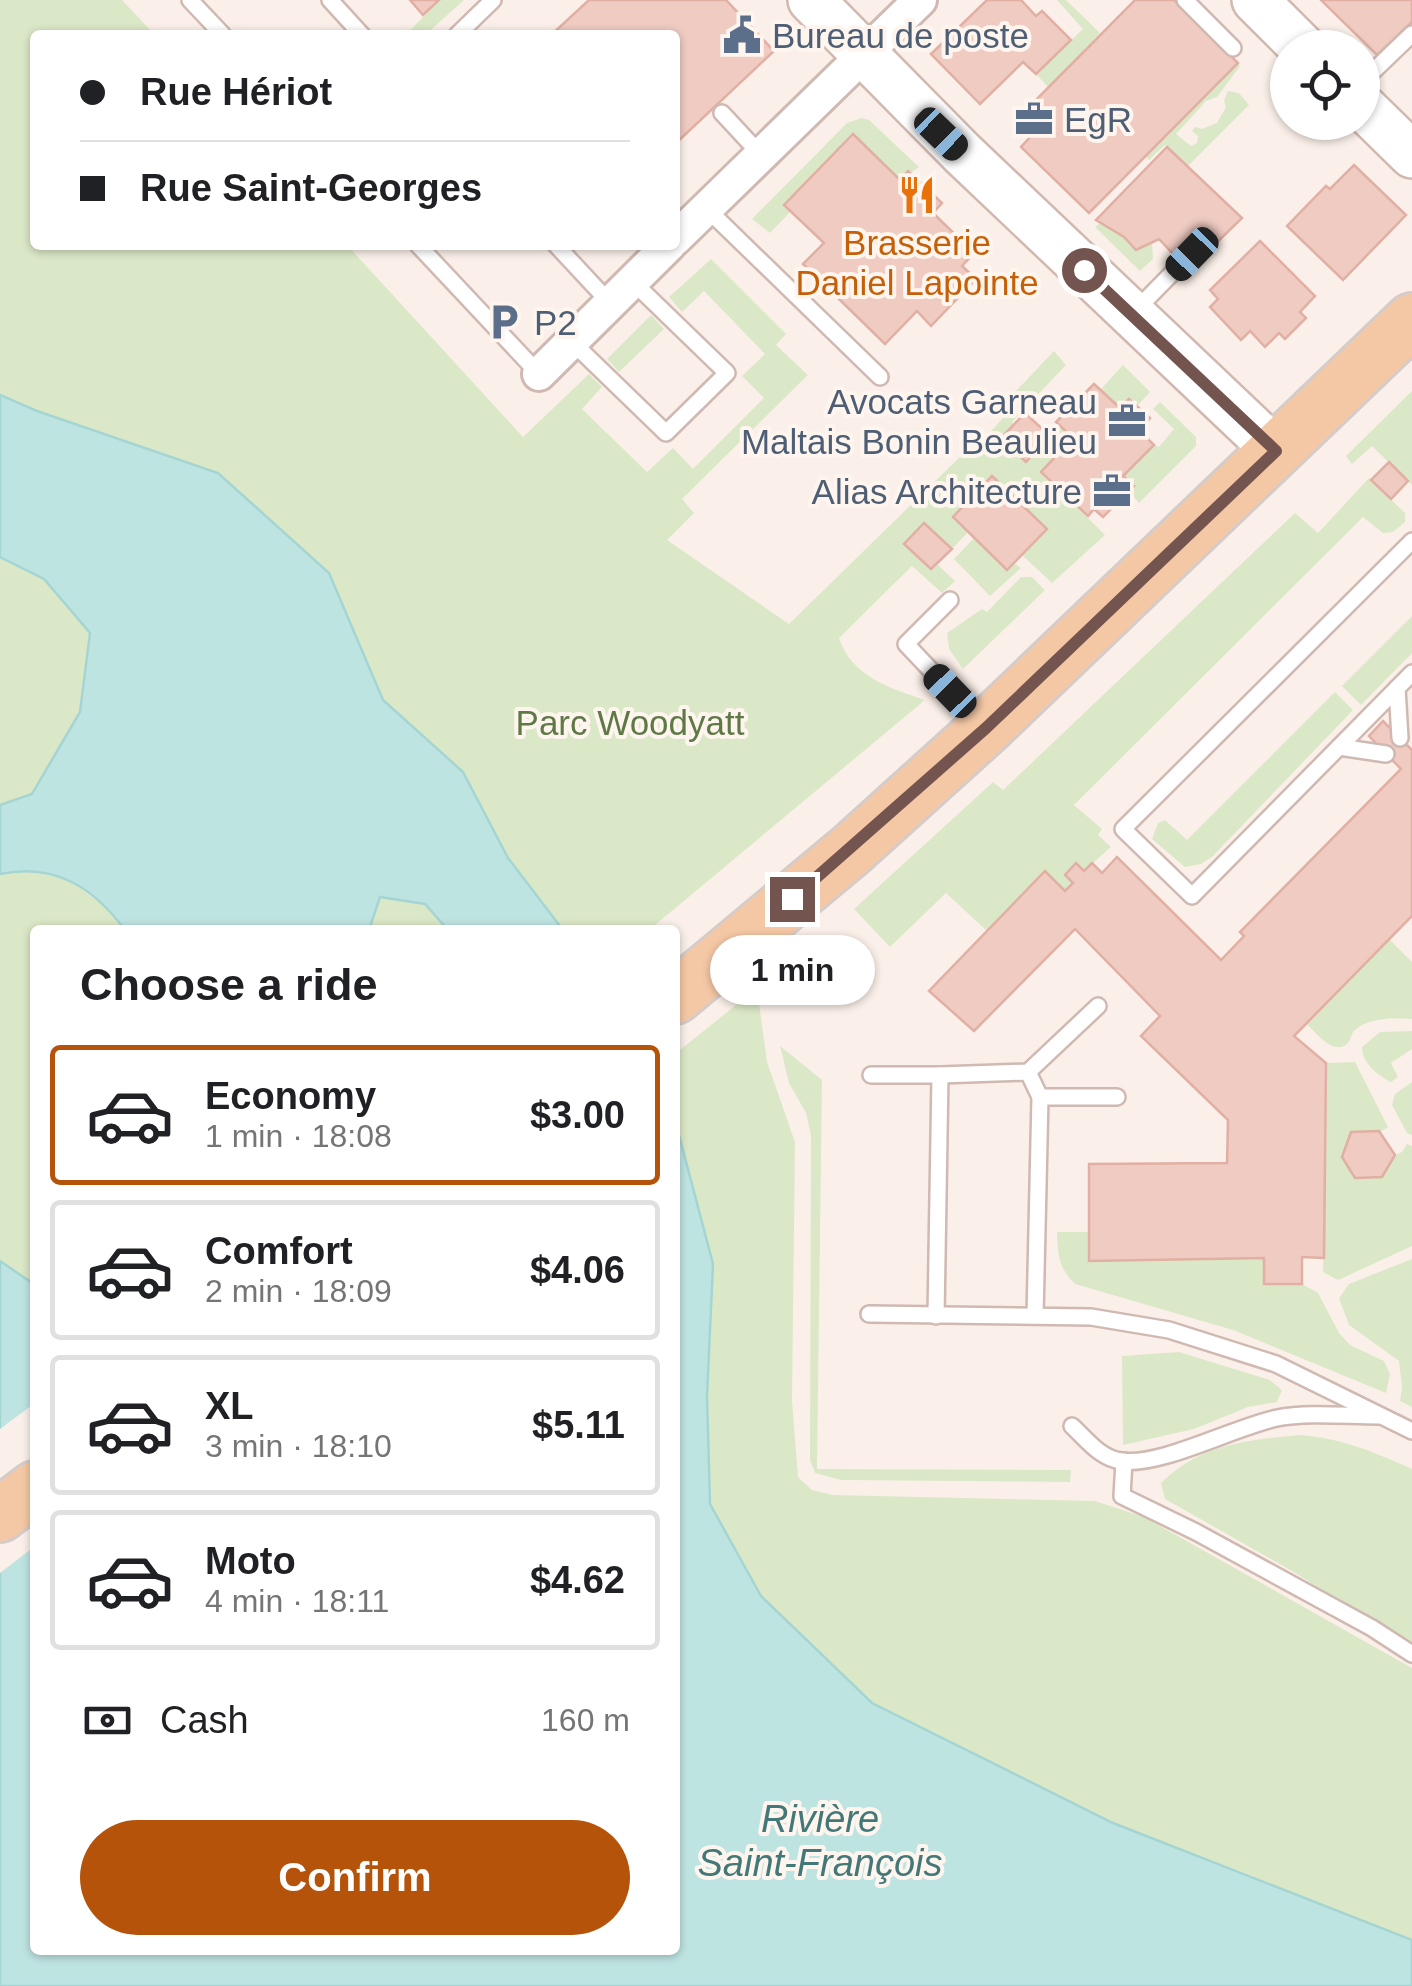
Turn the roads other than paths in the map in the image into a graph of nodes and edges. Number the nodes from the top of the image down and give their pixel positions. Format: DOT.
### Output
graph roads {
  1 [pos="190,0"];
  2 [pos="330,0"];
  3 [pos="493,0"];
  4 [pos="811,0"];
  5 [pos="920,0"];
  6 [pos="1185,0"];
  7 [pos="1255,0"];
  8 [pos="218,30"];
  9 [pos="357,30"];
  10 [pos="462,30"];
  11 [pos="1285,30"];
  12 [pos="1412,34"];
  13 [pos="1233,48"];
  14 [pos="864,56"];
  15 [pos="1380,65"];
  16 [pos="722,112"];
  17 [pos="1380,124"];
  18 [pos="761,155"];
  19 [pos="1412,156"];
  20 [pos="683,225"];
  21 [pos="423,250"];
  22 [pos="563,250"];
  23 [pos="660,250"];
  24 [pos="1192,254"];
  25 [pos="621,292"];
  26 [pos="1132,315"];
  27 [pos="1412,320"];
  28 [pos="572,342"];
  29 [pos="539,374"];
  30 [pos="880,377"];
  31 [pos="1276,451"];
  32 [pos="1412,541"];
  33 [pos="950,600"];
  34 [pos="1412,673"];
  35 [pos="1397,688"];
  36 [pos="986,728"];
  37 [pos="1400,738"];
  38 [pos="1339,747"];
  39 [pos="1386,754"];
  40 [pos="680,994"];
  41 [pos="1098,1006"];
  42 [pos="1028,1072"];
  43 [pos="940,1074"];
  44 [pos="870,1075"];
  45 [pos="1040,1097"];
  46 [pos="1117,1097"];
  47 [pos="869,1314"];
  48 [pos="936,1316"];
  49 [pos="1035,1316"];
  50 [pos="1384,1416"];
  51 [pos="1072,1426"];
  52 [pos="1412,1430"];
  53 [pos="1124,1461"];
  54 [pos="30,1492"];
  55 [pos="0,1515"];
  56 [pos="1412,1654"];
  1 -- 8 [label="lane"];
  2 -- 9 [label="lane"];
  3 -- 10 [label="lane"];
  4 -- 14 [label="street"];
  5 -- 14 [label="street"];
  6 -- 13 [label="lane"];
  7 -- 11 [label="street"];
  12 -- 15 [label="lane"];
  14 -- 18 [label="street"];
  14 -- 26 [label="street"];
  16 -- 18 [label="lane"];
  17 -- 19 [label="street"];
  18 -- 20 [label="street"];
  20 -- 30 [label="lane"];
  21 -- 29 [label="lane"];
  22 -- 25 [label="lane"];
  23 -- 25 [label="street"];
  24 -- 26 [label="lane"];
  25 -- 28 [label="street"];
  25 -- 28 [label="lane"];
  26 -- 31 [label="street"];
  27 -- 31 [label="main road"];
  28 -- 29 [label="street"];
  31 -- 36 [label="main road"];
  32 -- 38 [label="lane"];
  33 -- 36 [label="lane"];
  34 -- 35 [label="lane"];
  35 -- 37 [label="lane"];
  35 -- 38 [label="lane"];
  36 -- 40 [label="main road"];
  38 -- 39 [label="lane"];
  41 -- 42 [label="lane"];
  42 -- 43 [label="lane"];
  42 -- 45 [label="lane"];
  43 -- 44 [label="lane"];
  43 -- 48 [label="lane"];
  45 -- 46 [label="lane"];
  45 -- 49 [label="lane"];
  47 -- 48 [label="lane"];
  48 -- 49 [label="lane"];
  49 -- 50 [label="lane"];
  50 -- 52 [label="lane"];
  50 -- 53 [label="lane"];
  51 -- 53 [label="lane"];
  53 -- 56 [label="lane"];
  54 -- 55 [label="main road"];
}
